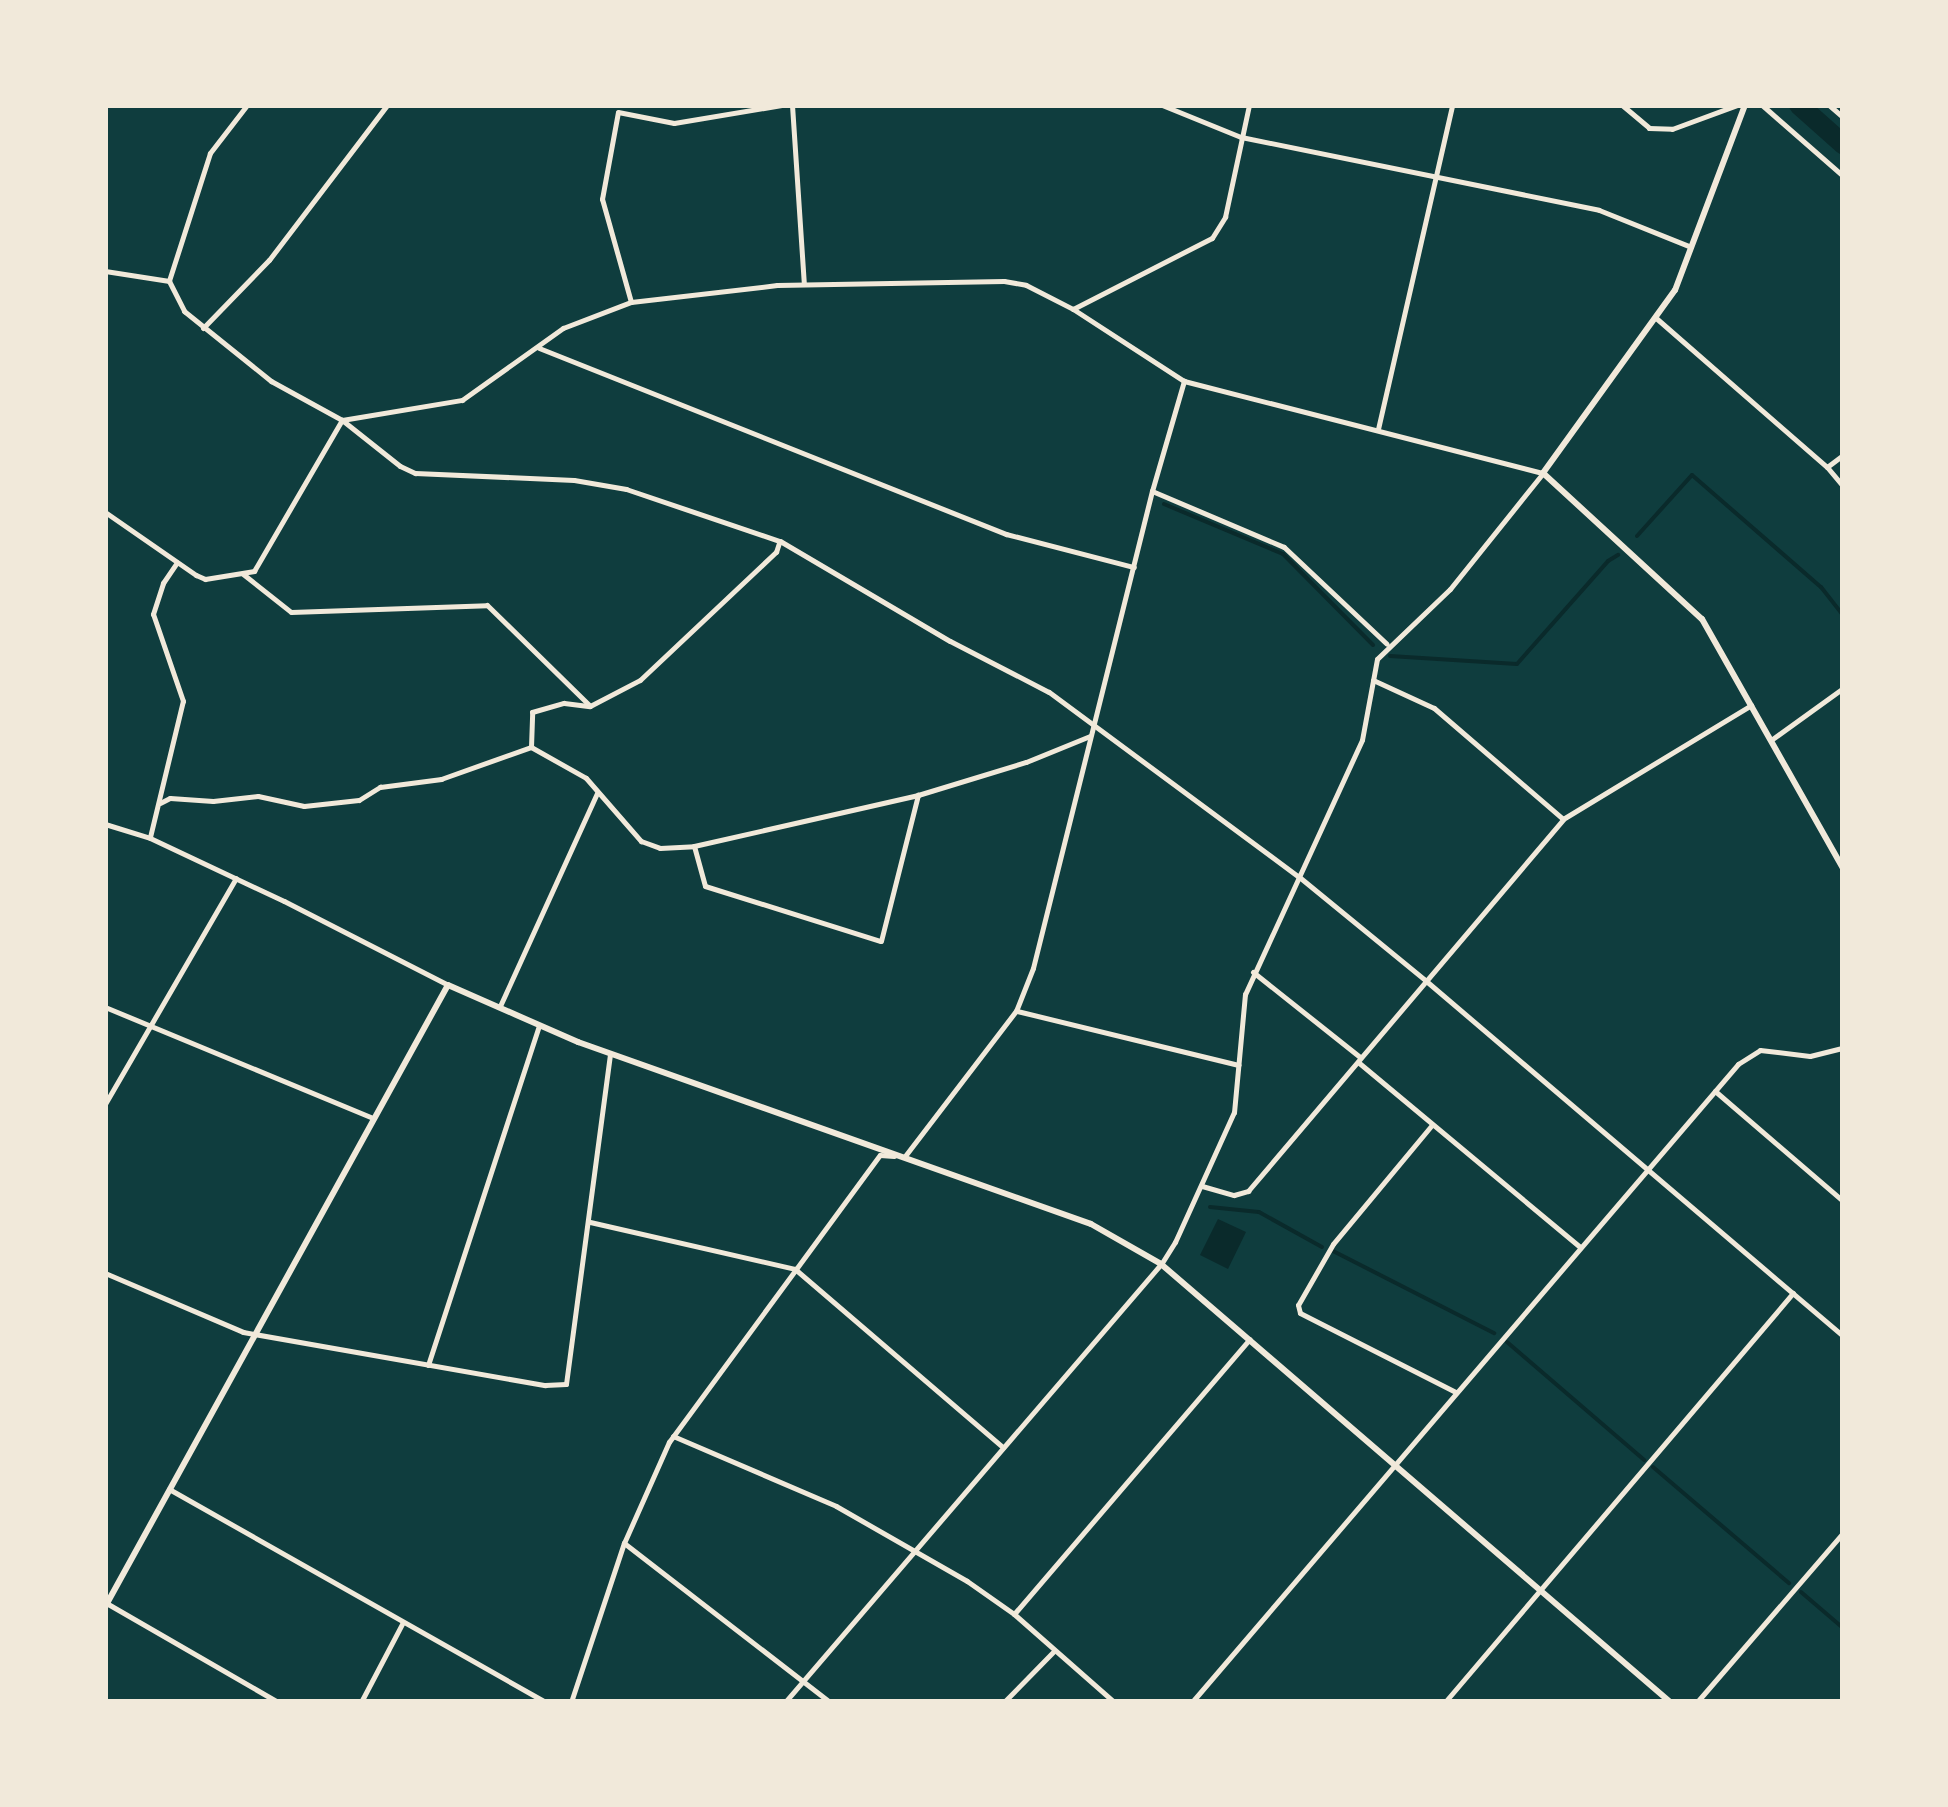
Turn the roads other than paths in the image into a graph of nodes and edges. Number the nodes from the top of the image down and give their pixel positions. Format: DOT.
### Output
graph roads {
  1 [pos="247,105"];
  2 [pos="386,105"];
  3 [pos="782,105"];
  4 [pos="792,105"];
  5 [pos="1162,105"];
  6 [pos="1249,105"];
  7 [pos="1452,105"];
  8 [pos="1622,105"];
  9 [pos="1737,105"];
  10 [pos="1746,105"];
  11 [pos="1762,105"];
  12 [pos="1830,105"];
  13 [pos="1843,117"];
  14 [pos="1242,138"];
  15 [pos="1435,175"];
  16 [pos="1843,176"];
  17 [pos="1694,248"];
  18 [pos="105,271"];
  19 [pos="169,281"];
  20 [pos="804,284"];
  21 [pos="631,302"];
  22 [pos="1073,309"];
  23 [pos="1656,318"];
  24 [pos="203,328"];
  25 [pos="539,348"];
  26 [pos="1184,381"];
  27 [pos="342,420"];
  28 [pos="1378,429"];
  29 [pos="1843,456"];
  30 [pos="1828,467"];
  31 [pos="1543,473"];
  32 [pos="1843,486"];
  33 [pos="1152,492"];
  34 [pos="105,512"];
  35 [pos="780,541"];
  36 [pos="178,562"];
  37 [pos="1134,567"];
  38 [pos="243,574"];
  39 [pos="1387,644"];
  40 [pos="1373,680"];
  41 [pos="1843,688"];
  42 [pos="1751,705"];
  43 [pos="590,706"];
  44 [pos="1093,720"];
  45 [pos="1091,736"];
  46 [pos="1771,740"];
  47 [pos="531,747"];
  48 [pos="597,794"];
  49 [pos="918,795"];
  50 [pos="160,803"];
  51 [pos="1563,819"];
  52 [pos="105,824"];
  53 [pos="150,838"];
  54 [pos="694,846"];
  55 [pos="1843,868"];
  56 [pos="1298,876"];
  57 [pos="236,878"];
  58 [pos="1253,972"];
  59 [pos="1425,980"];
  60 [pos="448,985"];
  61 [pos="500,1006"];
  62 [pos="105,1007"];
  63 [pos="1016,1011"];
  64 [pos="539,1024"];
  65 [pos="150,1025"];
  66 [pos="1843,1048"];
  67 [pos="610,1054"];
  68 [pos="1360,1060"];
  69 [pos="1238,1065"];
  70 [pos="1715,1090"];
  71 [pos="105,1104"];
  72 [pos="372,1117"];
  73 [pos="1431,1126"];
  74 [pos="908,1156"];
  75 [pos="1647,1170"];
  76 [pos="1202,1186"];
  77 [pos="1843,1201"];
  78 [pos="590,1222"];
  79 [pos="1580,1247"];
  80 [pos="1161,1264"];
  81 [pos="795,1269"];
  82 [pos="105,1274"];
  83 [pos="1793,1293"];
  84 [pos="252,1334"];
  85 [pos="1843,1336"];
  86 [pos="1251,1338"];
  87 [pos="428,1365"];
  88 [pos="1456,1392"];
  89 [pos="673,1436"];
  90 [pos="1003,1447"];
  91 [pos="1397,1464"];
  92 [pos="170,1489"];
  93 [pos="1843,1533"];
  94 [pos="624,1543"];
  95 [pos="912,1552"];
  96 [pos="1541,1590"];
  97 [pos="106,1605"];
  98 [pos="1014,1614"];
  99 [pos="403,1622"];
  100 [pos="1054,1651"];
  101 [pos="805,1680"];
  102 [pos="278,1702"];
  103 [pos="361,1702"];
  104 [pos="546,1702"];
  105 [pos="570,1702"];
  106 [pos="785,1702"];
  107 [pos="830,1702"];
  108 [pos="1004,1702"];
  109 [pos="1114,1702"];
  110 [pos="1192,1702"];
  111 [pos="1445,1702"];
  112 [pos="1670,1702"];
  113 [pos="1696,1702"];
  1 -- 19 [label="street"];
  2 -- 24 [label="street"];
  3 -- 21 [label="street"];
  4 -- 20 [label="street"];
  5 -- 14 [label="street"];
  6 -- 14 [label="street"];
  7 -- 15 [label="street"];
  8 -- 9 [label="street"];
  10 -- 17 [label="street"];
  11 -- 16 [label="street"];
  12 -- 13 [label="street"];
  14 -- 15 [label="street"];
  14 -- 22 [label="street"];
  15 -- 17 [label="street"];
  15 -- 28 [label="street"];
  17 -- 23 [label="street"];
  18 -- 19 [label="street"];
  19 -- 24 [label="street"];
  20 -- 21 [label="street"];
  20 -- 22 [label="street"];
  21 -- 25 [label="street"];
  22 -- 26 [label="street"];
  23 -- 30 [label="street"];
  23 -- 31 [label="street"];
  24 -- 27 [label="street"];
  25 -- 27 [label="street"];
  25 -- 37 [label="street"];
  26 -- 28 [label="street"];
  26 -- 33 [label="street"];
  27 -- 35 [label="street"];
  27 -- 38 [label="street"];
  28 -- 31 [label="street"];
  29 -- 30 [label="street"];
  30 -- 32 [label="street"];
  31 -- 39 [label="street"];
  31 -- 42 [label="street"];
  33 -- 37 [label="street"];
  33 -- 39 [label="street"];
  34 -- 36 [label="street"];
  35 -- 43 [label="street"];
  35 -- 44 [label="street"];
  36 -- 38 [label="street"];
  36 -- 50 [label="street"];
  37 -- 44 [label="street"];
  38 -- 43 [label="street"];
  39 -- 40 [label="street"];
  40 -- 51 [label="street"];
  40 -- 56 [label="street"];
  41 -- 46 [label="street"];
  42 -- 46 [label="street"];
  42 -- 51 [label="street"];
  43 -- 47 [label="street"];
  44 -- 45 [label="street"];
  44 -- 56 [label="street"];
  45 -- 49 [label="street"];
  45 -- 63 [label="street"];
  46 -- 55 [label="street"];
  47 -- 48 [label="street"];
  47 -- 50 [label="street"];
  48 -- 54 [label="street"];
  48 -- 61 [label="street"];
  49 -- 54 [label="street"];
  49 -- 54 [label="street"];
  50 -- 53 [label="street"];
  51 -- 59 [label="street"];
  52 -- 53 [label="street"];
  53 -- 57 [label="street"];
  56 -- 58 [label="street"];
  56 -- 59 [label="street"];
  57 -- 60 [label="street"];
  57 -- 65 [label="street"];
  58 -- 68 [label="street"];
  58 -- 69 [label="street"];
  59 -- 68 [label="street"];
  59 -- 75 [label="street"];
  60 -- 61 [label="street"];
  60 -- 72 [label="street"];
  61 -- 64 [label="street"];
  62 -- 65 [label="street"];
  63 -- 69 [label="street"];
  63 -- 74 [label="street"];
  64 -- 67 [label="street"];
  64 -- 87 [label="street"];
  65 -- 71 [label="street"];
  65 -- 72 [label="street"];
  66 -- 70 [label="street"];
  67 -- 74 [label="street"];
  67 -- 78 [label="street"];
  68 -- 73 [label="street"];
  68 -- 76 [label="street"];
  69 -- 76 [label="street"];
  70 -- 75 [label="street"];
  70 -- 77 [label="street"];
  72 -- 84 [label="street"];
  73 -- 79 [label="street"];
  73 -- 88 [label="street"];
  74 -- 80 [label="street"];
  74 -- 81 [label="street"];
  75 -- 79 [label="street"];
  75 -- 83 [label="street"];
  76 -- 80 [label="street"];
  78 -- 81 [label="street"];
  78 -- 87 [label="street"];
  79 -- 88 [label="street"];
  80 -- 86 [label="street"];
  80 -- 90 [label="street"];
  81 -- 89 [label="street"];
  81 -- 90 [label="street"];
  82 -- 84 [label="street"];
  83 -- 85 [label="street"];
  83 -- 96 [label="street"];
  84 -- 87 [label="street"];
  84 -- 92 [label="street"];
  86 -- 91 [label="street"];
  86 -- 98 [label="street"];
  88 -- 91 [label="street"];
  89 -- 94 [label="street"];
  89 -- 95 [label="street"];
  90 -- 95 [label="street"];
  91 -- 96 [label="street"];
  91 -- 110 [label="street"];
  92 -- 97 [label="street"];
  92 -- 99 [label="street"];
  93 -- 113 [label="street"];
  94 -- 101 [label="street"];
  94 -- 105 [label="street"];
  95 -- 98 [label="street"];
  95 -- 101 [label="street"];
  96 -- 111 [label="street"];
  96 -- 112 [label="street"];
  97 -- 102 [label="street"];
  98 -- 100 [label="street"];
  99 -- 103 [label="street"];
  99 -- 104 [label="street"];
  100 -- 108 [label="street"];
  100 -- 109 [label="street"];
  101 -- 106 [label="street"];
  101 -- 107 [label="street"];
}
